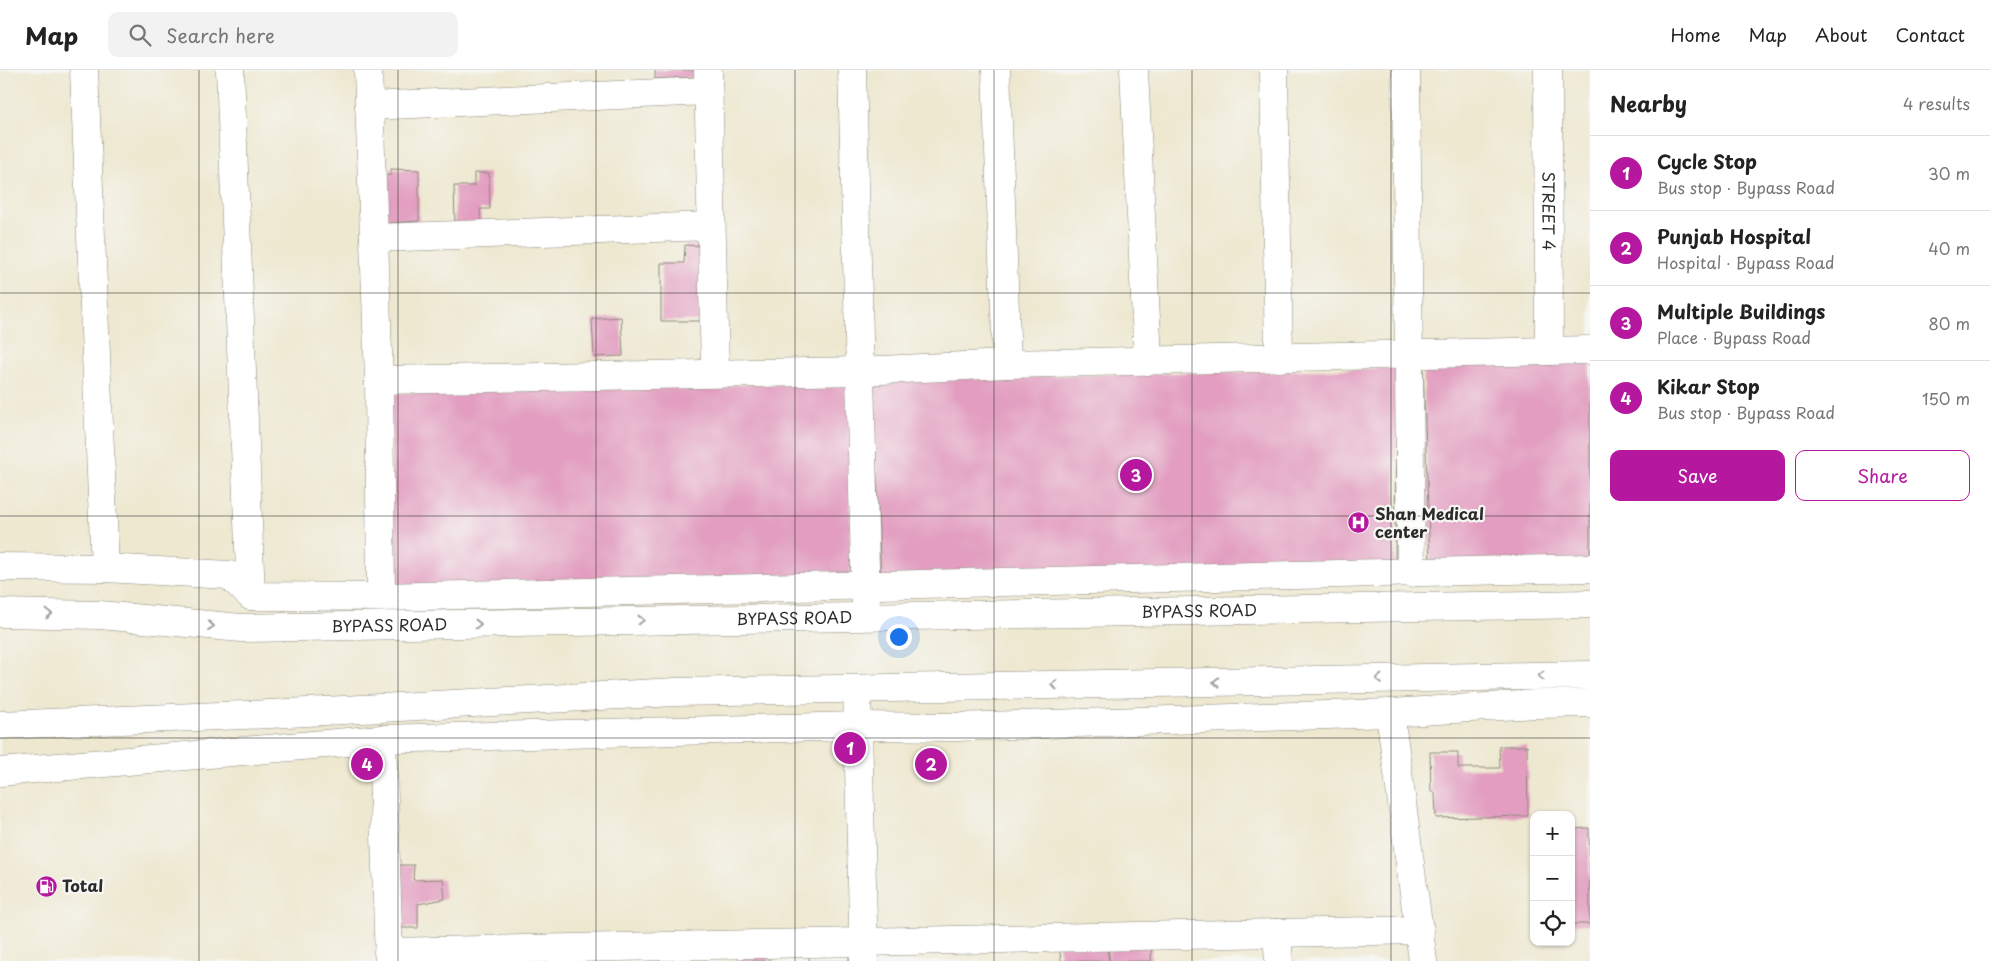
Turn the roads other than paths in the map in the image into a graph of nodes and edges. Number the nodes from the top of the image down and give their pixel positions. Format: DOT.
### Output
graph roads {
  1 [pos="84,70"];
  2 [pos="230,70"];
  3 [pos="368,70"];
  4 [pos="852,70"];
  5 [pos="996,70"];
  6 [pos="1134,70"];
  7 [pos="1274,70"];
  8 [pos="1406,70"];
  9 [pos="1548,70"];
  10 [pos="708,81"];
  11 [pos="369,106"];
  12 [pos="711,226"];
  13 [pos="374,238"];
  14 [pos="1590,350"];
  15 [pos="1549,352"];
  16 [pos="1409,354"];
  17 [pos="1279,358"];
  18 [pos="1148,361"];
  19 [pos="1007,364"];
  20 [pos="860,371"];
  21 [pos="715,372"];
  22 [pos="378,380"];
  23 [pos="0,567"];
  24 [pos="105,568"];
  25 [pos="1590,568"];
  26 [pos="1412,573"];
  27 [pos="864,586"];
  28 [pos="251,596"];
  29 [pos="381,597"];
  30 [pos="1590,604"];
  31 [pos="0,613"];
  32 [pos="866,616"];
  33 [pos="1590,675"];
  34 [pos="857,689"];
  35 [pos="1590,703"];
  36 [pos="1390,713"];
  37 [pos="0,725"];
  38 [pos="858,726"];
  39 [pos="382,739"];
  40 [pos="0,772"];
  41 [pos="1420,930"];
  42 [pos="1277,933"];
  43 [pos="864,951"];
  44 [pos="731,953"];
  45 [pos="389,956"];
  46 [pos="1279,961"];
  47 [pos="1424,961"];
  1 -- 24 [label="street"];
  2 -- 28 [label="street"];
  3 -- 11 [label="street"];
  4 -- 20 [label="street"];
  5 -- 19 [label="street"];
  6 -- 18 [label="street"];
  7 -- 17 [label="street"];
  8 -- 16 [label="street"];
  9 -- 15 [label="street, STREET 4"];
  10 -- 11 [label="street"];
  10 -- 12 [label="street"];
  11 -- 13 [label="street"];
  12 -- 13 [label="street"];
  12 -- 21 [label="street"];
  13 -- 22 [label="street"];
  14 -- 15 [label="street"];
  15 -- 16 [label="street"];
  16 -- 17 [label="street"];
  16 -- 26 [label="street"];
  17 -- 18 [label="street"];
  18 -- 19 [label="street"];
  19 -- 20 [label="street"];
  20 -- 21 [label="street"];
  20 -- 27 [label="street"];
  21 -- 22 [label="street"];
  22 -- 29 [label="street"];
  23 -- 24 [label="street"];
  24 -- 28 [label="street"];
  25 -- 26 [label="street"];
  26 -- 27 [label="street"];
  27 -- 29 [label="street"];
  27 -- 32 [label="street"];
  28 -- 29 [label="street"];
  30 -- 32 [label="street, BYPASS ROAD"];
  31 -- 32 [label="street, BYPASS ROAD, one-way"];
  33 -- 34 [label="street, one-way"];
  34 -- 37 [label="street"];
  34 -- 38 [label="street"];
  35 -- 36 [label="street"];
  36 -- 38 [label="street"];
  36 -- 41 [label="street"];
  38 -- 39 [label="street"];
  38 -- 43 [label="street"];
  39 -- 40 [label="street"];
  39 -- 45 [label="street"];
  41 -- 42 [label="street"];
  41 -- 47 [label="street"];
  42 -- 43 [label="street"];
  42 -- 46 [label="street"];
  43 -- 44 [label="street"];
  44 -- 45 [label="street"];
}
